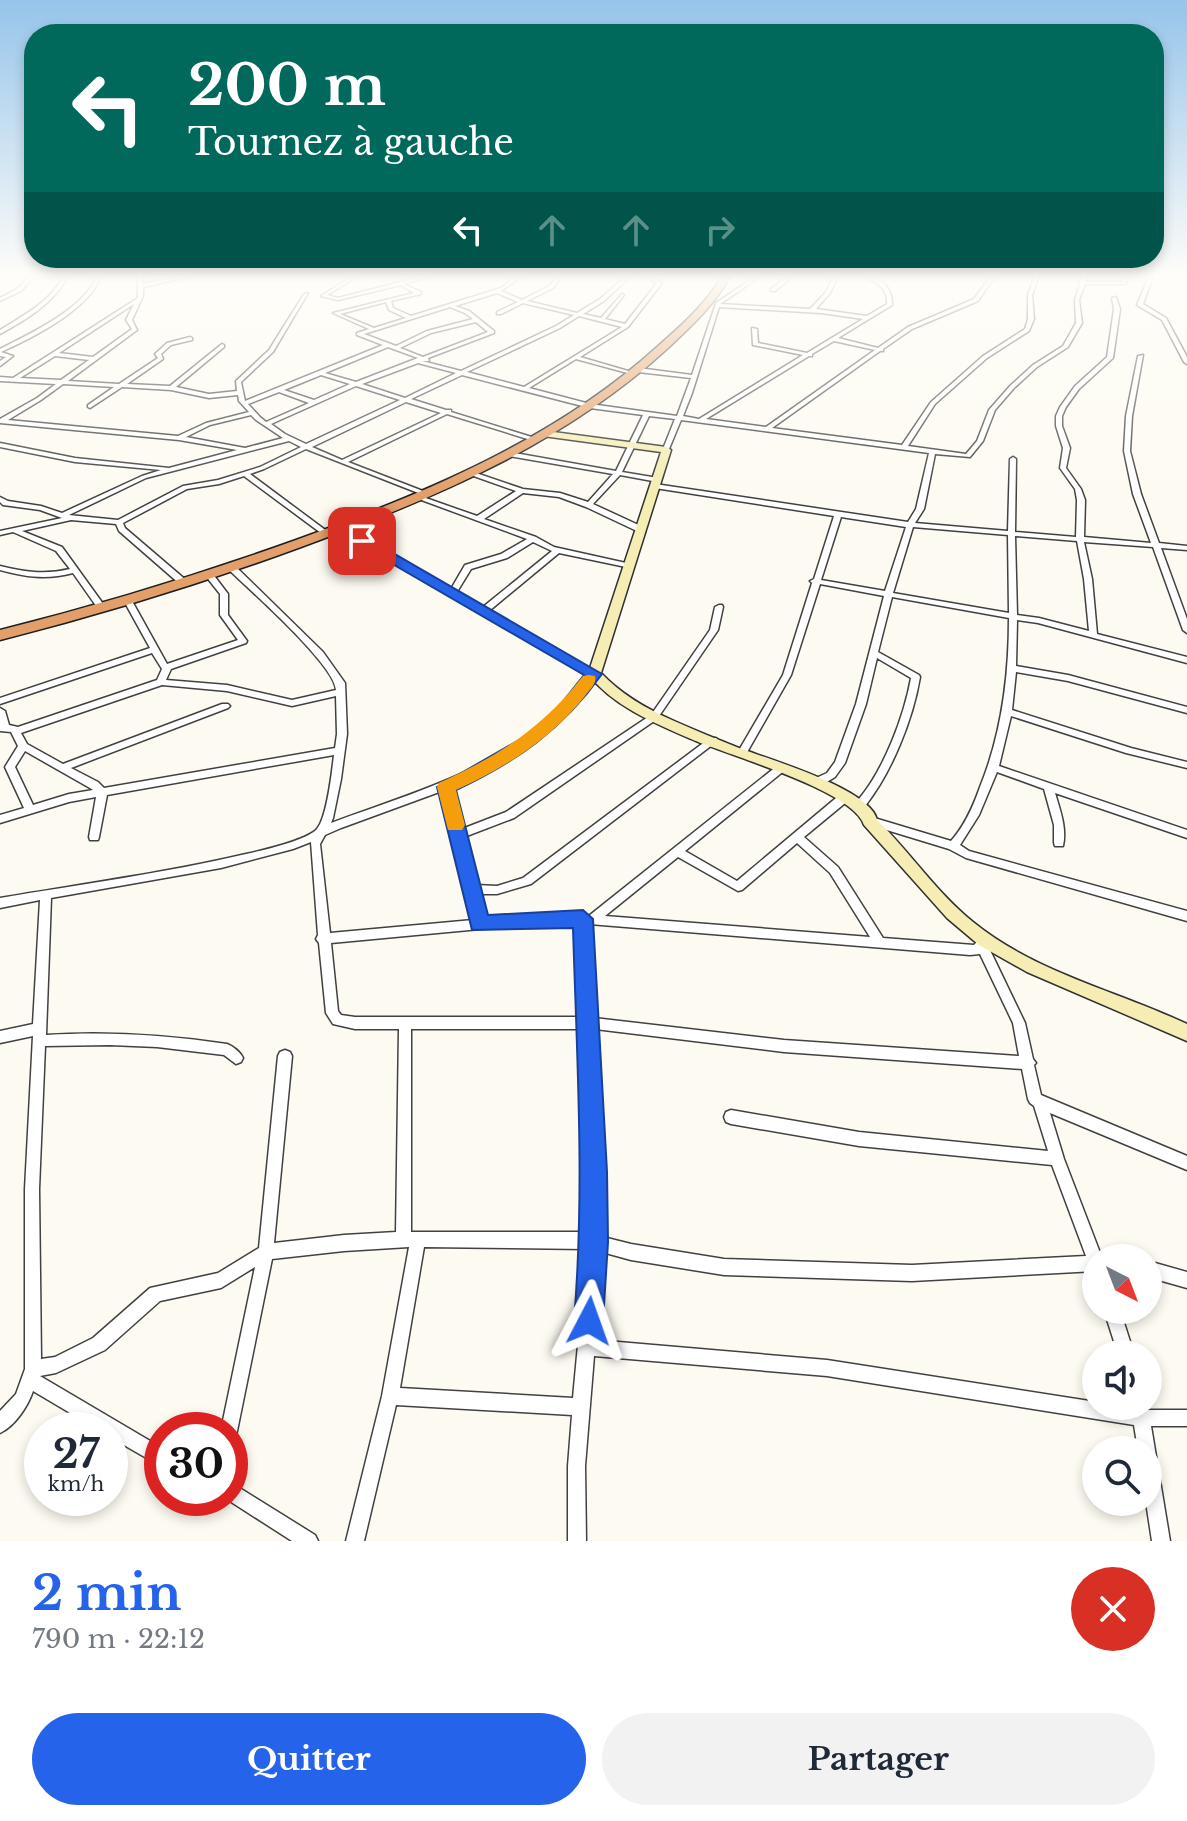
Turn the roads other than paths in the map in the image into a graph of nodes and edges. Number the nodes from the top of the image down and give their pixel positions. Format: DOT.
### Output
graph roads {
  1 [pos="63,348"];
  2 [pos="110,348"];
  3 [pos="165,348"];
  4 [pos="220,348"];
  5 [pos="273,348"];
  6 [pos="382,348"];
  7 [pos="396,348"];
  8 [pos="454,348"];
  9 [pos="513,348"];
  10 [pos="592,348"];
  11 [pos="664,348"];
  12 [pos="702,348"];
  13 [pos="775,348"];
  14 [pos="821,348"];
  15 [pos="872,348"];
  16 [pos="884,348"];
  17 [pos="999,348"];
  18 [pos="1064,348"];
  19 [pos="1111,348"];
  20 [pos="881,350"];
  21 [pos="0,353"];
  22 [pos="54,354"];
  23 [pos="810,355"];
  24 [pos="1141,356"];
  25 [pos="577,358"];
  26 [pos="95,359"];
  27 [pos="423,361"];
  28 [pos="0,364"];
  29 [pos="464,372"];
  30 [pos="636,372"];
  31 [pos="323,374"];
  32 [pos="694,377"];
  33 [pos="0,379"];
  34 [pos="14,380"];
  35 [pos="61,382"];
  36 [pos="354,385"];
  37 [pos="119,387"];
  38 [pos="171,388"];
  39 [pos="526,388"];
  40 [pos="424,389"];
  41 [pos="282,391"];
  42 [pos="238,393"];
  43 [pos="402,399"];
  44 [pos="421,402"];
  45 [pos="246,403"];
  46 [pos="316,403"];
  47 [pos="90,406"];
  48 [pos="590,406"];
  49 [pos="449,411"];
  50 [pos="252,413"];
  51 [pos="647,413"];
  52 [pos="678,417"];
  53 [pos="701,420"];
  54 [pos="1,421"];
  55 [pos="266,424"];
  56 [pos="769,427"];
  57 [pos="541,437"];
  58 [pos="179,438"];
  59 [pos="287,439"];
  60 [pos="0,445"];
  61 [pos="631,445"];
  62 [pos="304,447"];
  63 [pos="903,448"];
  64 [pos="242,449"];
  65 [pos="666,449"];
  66 [pos="932,453"];
  67 [pos="509,454"];
  68 [pos="1013,459"];
  69 [pos="345,461"];
  70 [pos="168,470"];
  71 [pos="470,473"];
  72 [pos="618,473"];
  73 [pos="246,474"];
  74 [pos="656,483"];
  75 [pos="522,491"];
  76 [pos="422,495"];
  77 [pos="0,499"];
  78 [pos="589,505"];
  79 [pos="812,510"];
  80 [pos="838,514"];
  81 [pos="62,516"];
  82 [pos="73,518"];
  83 [pos="478,519"];
  84 [pos="119,522"];
  85 [pos="910,525"];
  86 [pos="642,530"];
  87 [pos="16,531"];
  88 [pos="332,531"];
  89 [pos="833,532"];
  90 [pos="0,533"];
  91 [pos="1011,534"];
  92 [pos="533,539"];
  93 [pos="1080,539"];
  94 [pos="1157,548"];
  95 [pos="1187,548"];
  96 [pos="557,551"];
  97 [pos="626,565"];
  98 [pos="231,567"];
  99 [pos="0,568"];
  100 [pos="75,570"];
  101 [pos="209,575"];
  102 [pos="814,581"];
  103 [pos="184,583"];
  104 [pos="454,591"];
  105 [pos="888,596"];
  106 [pos="128,601"];
  107 [pos="719,607"];
  108 [pos="102,608"];
  109 [pos="486,609"];
  110 [pos="1183,610"];
  111 [pos="1014,617"];
  112 [pos="1187,630"];
  113 [pos="1093,633"];
  114 [pos="0,635"];
  115 [pos="155,649"];
  116 [pos="873,652"];
  117 [pos="1187,660"];
  118 [pos="165,668"];
  119 [pos="1011,668"];
  120 [pos="594,674"];
  121 [pos="161,682"];
  122 [pos="341,692"];
  123 [pos="0,701"];
  124 [pos="225,706"];
  125 [pos="1187,710"];
  126 [pos="0,711"];
  127 [pos="1009,712"];
  128 [pos="654,717"];
  129 [pos="2,728"];
  130 [pos="17,731"];
  131 [pos="713,740"];
  132 [pos="23,746"];
  133 [pos="339,751"];
  134 [pos="743,752"];
  135 [pos="1187,763"];
  136 [pos="61,768"];
  137 [pos="781,768"];
  138 [pos="995,768"];
  139 [pos="818,782"];
  140 [pos="446,787"];
  141 [pos="1049,788"];
  142 [pos="102,793"];
  143 [pos="850,799"];
  144 [pos="30,809"];
  145 [pos="0,819"];
  146 [pos="869,821"];
  147 [pos="1187,834"];
  148 [pos="317,835"];
  149 [pos="457,835"];
  150 [pos="94,837"];
  151 [pos="797,837"];
  152 [pos="1059,843"];
  153 [pos="953,846"];
  154 [pos="678,852"];
  155 [pos="469,889"];
  156 [pos="46,894"];
  157 [pos="0,903"];
  158 [pos="1187,916"];
  159 [pos="588,919"];
  160 [pos="480,924"];
  161 [pos="322,939"];
  162 [pos="879,941"];
  163 [pos="983,944"];
  164 [pos="405,1023"];
  165 [pos="589,1023"];
  166 [pos="1187,1033"];
  167 [pos="39,1035"];
  168 [pos="0,1037"];
  169 [pos="285,1056"];
  170 [pos="236,1058"];
  171 [pos="1029,1063"];
  172 [pos="1040,1102"];
  173 [pos="731,1117"];
  174 [pos="1057,1159"];
  175 [pos="1187,1163"];
  176 [pos="411,1240"];
  177 [pos="595,1242"];
  178 [pos="1089,1244"];
  179 [pos="266,1252"];
  180 [pos="1082,1264"];
  181 [pos="1162,1273"];
  182 [pos="1187,1280"];
  183 [pos="587,1347"];
  184 [pos="32,1374"];
  185 [pos="390,1396"];
  186 [pos="1082,1404"];
  187 [pos="579,1407"];
  188 [pos="234,1412"];
  189 [pos="1162,1415"];
  190 [pos="1187,1418"];
  191 [pos="0,1424"];
  192 [pos="144,1446"];
  193 [pos="248,1503"];
  194 [pos="1157,1516"];
  195 [pos="308,1541"];
  196 [pos="355,1541"];
  197 [pos="577,1541"];
  198 [pos="1161,1541"];
  1 -- 22 [label="street"];
  2 -- 26 [label="street"];
  3 -- 37 [label="street"];
  4 -- 38 [label="street"];
  5 -- 42 [label="street"];
  6 -- 31 [label="street"];
  7 -- 27 [label="street"];
  8 -- 27 [label="street"];
  9 -- 29 [label="street"];
  10 -- 25 [label="street"];
  11 -- 30 [label="highway"];
  12 -- 32 [label="street"];
  13 -- 23 [label="street"];
  14 -- 23 [label="street"];
  15 -- 20 [label="street"];
  16 -- 20 [label="street"];
  17 -- 63 [label="street"];
  18 -- 66 [label="street"];
  19 -- 93 [label="street"];
  20 -- 56 [label="street"];
  21 -- 28 [label="street"];
  22 -- 26 [label="street"];
  22 -- 34 [label="street"];
  23 -- 53 [label="street"];
  24 -- 94 [label="street"];
  25 -- 30 [label="street"];
  25 -- 39 [label="street"];
  26 -- 35 [label="street"];
  27 -- 29 [label="street"];
  27 -- 36 [label="street"];
  29 -- 39 [label="street"];
  29 -- 40 [label="street"];
  30 -- 32 [label="street"];
  30 -- 48 [label="highway"];
  31 -- 36 [label="street"];
  31 -- 41 [label="street"];
  32 -- 52 [label="street"];
  33 -- 34 [label="street"];
  34 -- 35 [label="street"];
  35 -- 37 [label="street"];
  35 -- 54 [label="street"];
  36 -- 43 [label="street"];
  36 -- 46 [label="street"];
  37 -- 38 [label="street"];
  37 -- 47 [label="street"];
  38 -- 42 [label="street"];
  39 -- 48 [label="street"];
  40 -- 43 [label="street"];
  40 -- 44 [label="street"];
  41 -- 45 [label="street"];
  41 -- 46 [label="street"];
  42 -- 45 [label="street"];
  43 -- 44 [label="street"];
  43 -- 62 [label="street"];
  44 -- 49 [label="street"];
  45 -- 50 [label="street"];
  46 -- 55 [label="street"];
  48 -- 51 [label="street"];
  48 -- 57 [label="highway"];
  49 -- 57 [label="street"];
  49 -- 69 [label="street"];
  50 -- 55 [label="street"];
  50 -- 58 [label="street"];
  51 -- 52 [label="street"];
  51 -- 61 [label="street"];
  52 -- 53 [label="street"];
  52 -- 65 [label="street"];
  53 -- 56 [label="street"];
  54 -- 58 [label="street"];
  55 -- 59 [label="street"];
  56 -- 63 [label="street"];
  57 -- 61 [label="street"];
  57 -- 67 [label="highway"];
  58 -- 64 [label="street"];
  59 -- 62 [label="street"];
  59 -- 64 [label="street"];
  60 -- 70 [label="street"];
  61 -- 65 [label="street"];
  61 -- 72 [label="street"];
  62 -- 69 [label="street"];
  62 -- 73 [label="street"];
  63 -- 66 [label="street"];
  64 -- 70 [label="street"];
  65 -- 74 [label="street"];
  66 -- 85 [label="street"];
  67 -- 71 [label="highway"];
  67 -- 72 [label="street"];
  68 -- 91 [label="street"];
  69 -- 76 [label="street"];
  70 -- 81 [label="street"];
  71 -- 75 [label="street"];
  71 -- 76 [label="highway"];
  72 -- 74 [label="street"];
  72 -- 78 [label="street"];
  73 -- 84 [label="street"];
  73 -- 88 [label="street"];
  74 -- 79 [label="street"];
  74 -- 86 [label="street"];
  75 -- 78 [label="street"];
  75 -- 83 [label="street"];
  76 -- 83 [label="street"];
  76 -- 88 [label="highway"];
  77 -- 81 [label="street"];
  78 -- 86 [label="street"];
  79 -- 80 [label="street"];
  79 -- 89 [label="street"];
  80 -- 85 [label="street"];
  80 -- 89 [label="street"];
  81 -- 82 [label="street"];
  82 -- 84 [label="street"];
  82 -- 87 [label="street"];
  83 -- 92 [label="street"];
  84 -- 103 [label="street"];
  85 -- 91 [label="street"];
  85 -- 105 [label="street"];
  86 -- 97 [label="street"];
  87 -- 90 [label="street"];
  87 -- 100 [label="street"];
  88 -- 98 [label="highway"];
  88 -- 104 [label="street"];
  89 -- 102 [label="street"];
  91 -- 93 [label="street"];
  91 -- 111 [label="street"];
  92 -- 96 [label="street"];
  92 -- 104 [label="street"];
  93 -- 94 [label="street"];
  93 -- 113 [label="street"];
  94 -- 95 [label="street"];
  94 -- 110 [label="street"];
  96 -- 97 [label="street"];
  96 -- 109 [label="street"];
  97 -- 120 [label="street"];
  98 -- 101 [label="highway"];
  98 -- 122 [label="street"];
  99 -- 100 [label="street"];
  100 -- 108 [label="street"];
  101 -- 103 [label="highway"];
  101 -- 118 [label="street"];
  102 -- 105 [label="street"];
  102 -- 134 [label="street"];
  103 -- 106 [label="highway"];
  104 -- 109 [label="street"];
  105 -- 111 [label="street"];
  105 -- 116 [label="street"];
  106 -- 108 [label="highway"];
  106 -- 115 [label="street"];
  107 -- 128 [label="street"];
  108 -- 114 [label="highway"];
  109 -- 120 [label="street"];
  110 -- 112 [label="street"];
  111 -- 113 [label="street"];
  111 -- 119 [label="street"];
  113 -- 117 [label="street"];
  115 -- 118 [label="street"];
  115 -- 123 [label="street"];
  116 -- 139 [label="street"];
  116 -- 143 [label="street"];
  118 -- 121 [label="street"];
  119 -- 125 [label="street"];
  119 -- 127 [label="street"];
  120 -- 128 [label="street"];
  120 -- 140 [label="street"];
  121 -- 122 [label="street"];
  121 -- 130 [label="street"];
  122 -- 133 [label="street"];
  124 -- 136 [label="street"];
  126 -- 129 [label="street"];
  127 -- 135 [label="street"];
  127 -- 138 [label="street"];
  128 -- 131 [label="street"];
  128 -- 149 [label="street"];
  129 -- 130 [label="street"];
  130 -- 132 [label="street"];
  131 -- 134 [label="street"];
  131 -- 155 [label="street"];
  132 -- 136 [label="street"];
  132 -- 144 [label="street"];
  133 -- 142 [label="street"];
  133 -- 148 [label="street"];
  134 -- 137 [label="street"];
  136 -- 142 [label="street"];
  137 -- 139 [label="street"];
  137 -- 154 [label="street"];
  138 -- 141 [label="street"];
  138 -- 153 [label="street"];
  139 -- 143 [label="street"];
  140 -- 148 [label="street"];
  140 -- 149 [label="street"];
  141 -- 147 [label="street"];
  141 -- 152 [label="street"];
  142 -- 144 [label="street"];
  142 -- 150 [label="street"];
  143 -- 146 [label="street"];
  143 -- 151 [label="street"];
  144 -- 145 [label="street"];
  146 -- 153 [label="street"];
  146 -- 163 [label="street"];
  148 -- 156 [label="street"];
  148 -- 161 [label="street"];
  149 -- 155 [label="street"];
  151 -- 154 [label="street"];
  151 -- 162 [label="street"];
  153 -- 158 [label="street"];
  154 -- 159 [label="street"];
  155 -- 160 [label="street"];
  156 -- 157 [label="street"];
  156 -- 167 [label="street"];
  159 -- 160 [label="street"];
  159 -- 162 [label="street"];
  159 -- 165 [label="street"];
  160 -- 161 [label="street"];
  161 -- 164 [label="street"];
  162 -- 163 [label="street"];
  163 -- 166 [label="street"];
  163 -- 171 [label="street"];
  164 -- 165 [label="street"];
  164 -- 176 [label="street"];
  165 -- 171 [label="street"];
  165 -- 177 [label="street"];
  167 -- 168 [label="street"];
  167 -- 170 [label="street"];
  167 -- 184 [label="street"];
  169 -- 179 [label="street"];
  171 -- 172 [label="street"];
  172 -- 174 [label="street"];
  172 -- 175 [label="street"];
  173 -- 174 [label="street"];
  174 -- 178 [label="street"];
  176 -- 177 [label="street"];
  176 -- 179 [label="street"];
  176 -- 185 [label="street"];
  177 -- 180 [label="street"];
  177 -- 183 [label="street"];
  179 -- 184 [label="street"];
  179 -- 188 [label="street"];
  181 -- 182 [label="street"];
  183 -- 186 [label="street"];
  183 -- 187 [label="street"];
  184 -- 191 [label="street"];
  184 -- 192 [label="street"];
  185 -- 187 [label="street"];
  185 -- 196 [label="street"];
  187 -- 197 [label="street"];
  189 -- 190 [label="street"];
  193 -- 195 [label="street"];
  194 -- 198 [label="street"];
}
